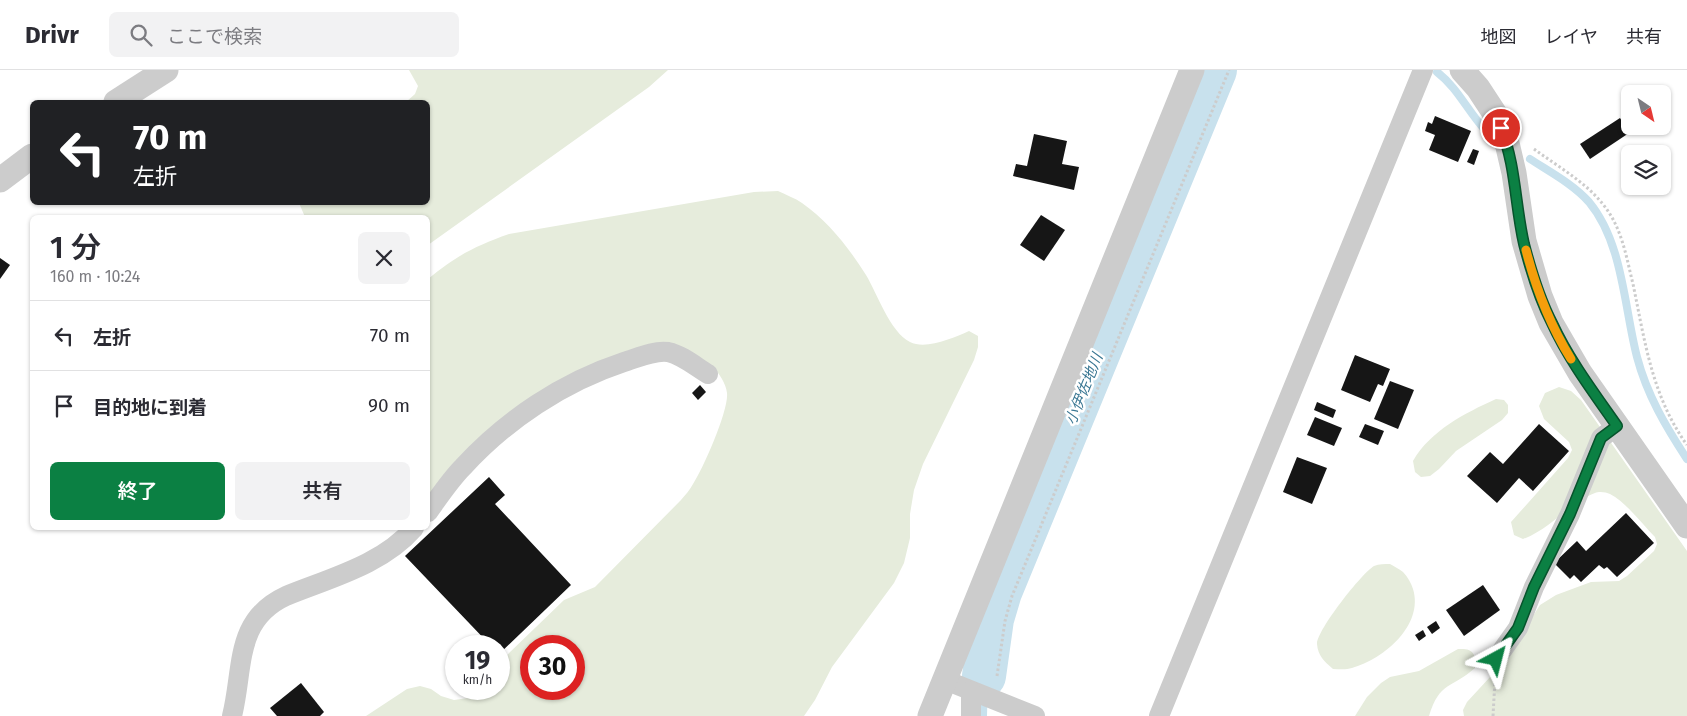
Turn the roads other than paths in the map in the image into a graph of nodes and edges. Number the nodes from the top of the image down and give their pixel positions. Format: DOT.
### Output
graph roads {
  1 [pos="166,70"];
  2 [pos="1192,70"];
  3 [pos="1423,70"];
  4 [pos="1462,70"];
  5 [pos="119,100"];
  6 [pos="30,158"];
  7 [pos="0,180"];
  8 [pos="708,374"];
  9 [pos="1617,426"];
  10 [pos="430,509"];
  11 [pos="1687,526"];
  12 [pos="412,530"];
  13 [pos="1496,659"];
  14 [pos="945,680"];
  15 [pos="983,695"];
  16 [pos="232,716"];
  17 [pos="930,716"];
  18 [pos="972,716"];
  19 [pos="1035,716"];
  20 [pos="1159,716"];
  1 -- 5 [label="street"];
  2 -- 14 [label="street"];
  3 -- 20 [label="street"];
  4 -- 9 [label="street"];
  6 -- 7 [label="street"];
  8 -- 10 [label="street"];
  9 -- 11 [label="street"];
  9 -- 13 [label="street"];
  12 -- 16 [label="street"];
  14 -- 15 [label="street"];
  14 -- 17 [label="street"];
  15 -- 18 [label="street"];
  15 -- 19 [label="street"];
}
